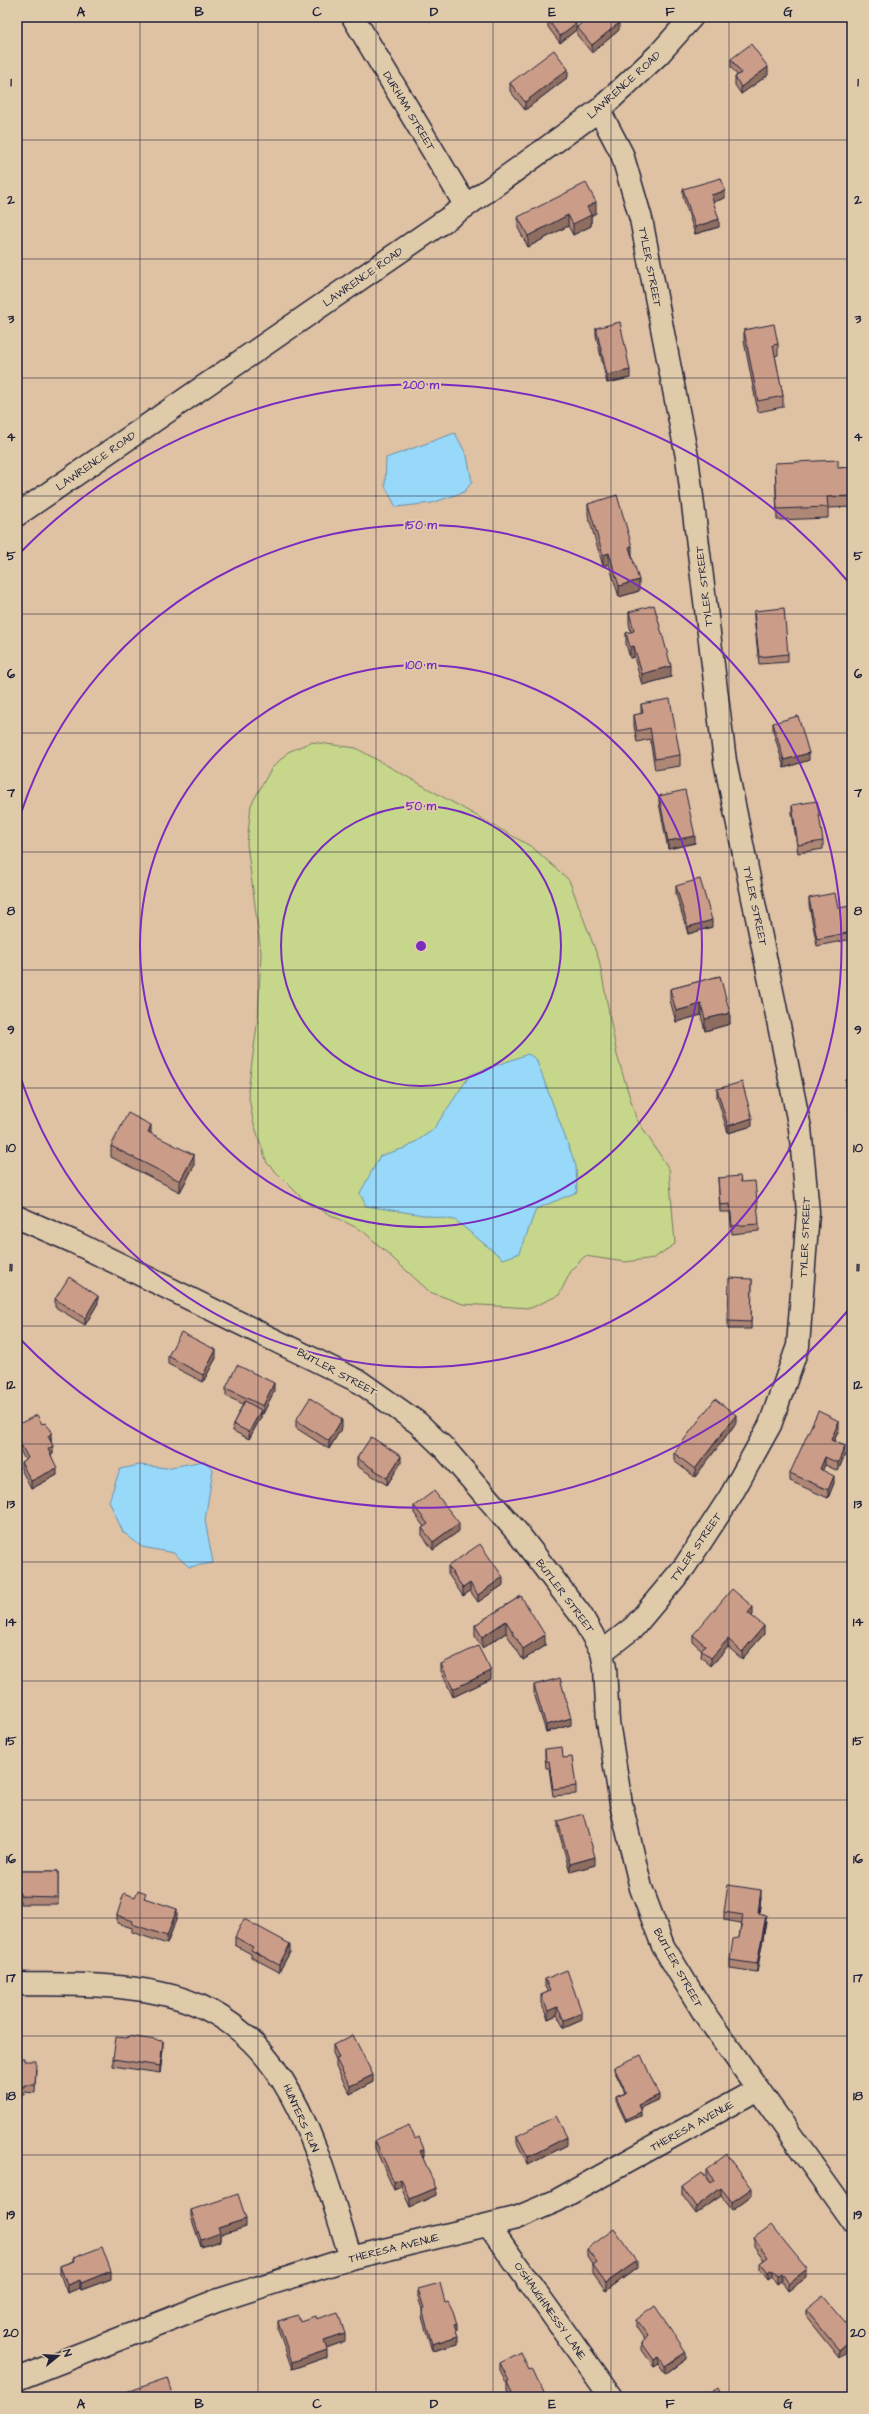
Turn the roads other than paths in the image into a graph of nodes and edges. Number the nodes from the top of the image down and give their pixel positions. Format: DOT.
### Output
graph roads {
  1 [pos="352,17"];
  2 [pos="692,17"];
  3 [pos="599,110"];
  4 [pos="466,206"];
  5 [pos="17,515"];
  6 [pos="17,1217"];
  7 [pos="602,1652"];
  8 [pos="17,1984"];
  9 [pos="758,2089"];
  10 [pos="852,2221"];
  11 [pos="489,2226"];
  12 [pos="351,2258"];
  13 [pos="17,2379"];
  14 [pos="611,2397"];
  1 -- 4 [label="street, DURHAM STREET"];
  2 -- 3 [label="street, LAWRENCE ROAD"];
  3 -- 4 [label="street, LAWRENCE ROAD"];
  3 -- 7 [label="street, TYLER STREET"];
  4 -- 5 [label="street, LAWRENCE ROAD"];
  6 -- 7 [label="street, BUTLER STREET"];
  7 -- 9 [label="street, BUTLER STREET"];
  8 -- 12 [label="street, HUNTERS RUN"];
  9 -- 10 [label="street, BUTLER STREET"];
  9 -- 11 [label="street, THERESA AVENUE"];
  11 -- 12 [label="street, THERESA AVENUE"];
  11 -- 14 [label="street, O'SHAUGHNESSY LANE"];
  12 -- 13 [label="street, THERESA AVENUE"];
}
